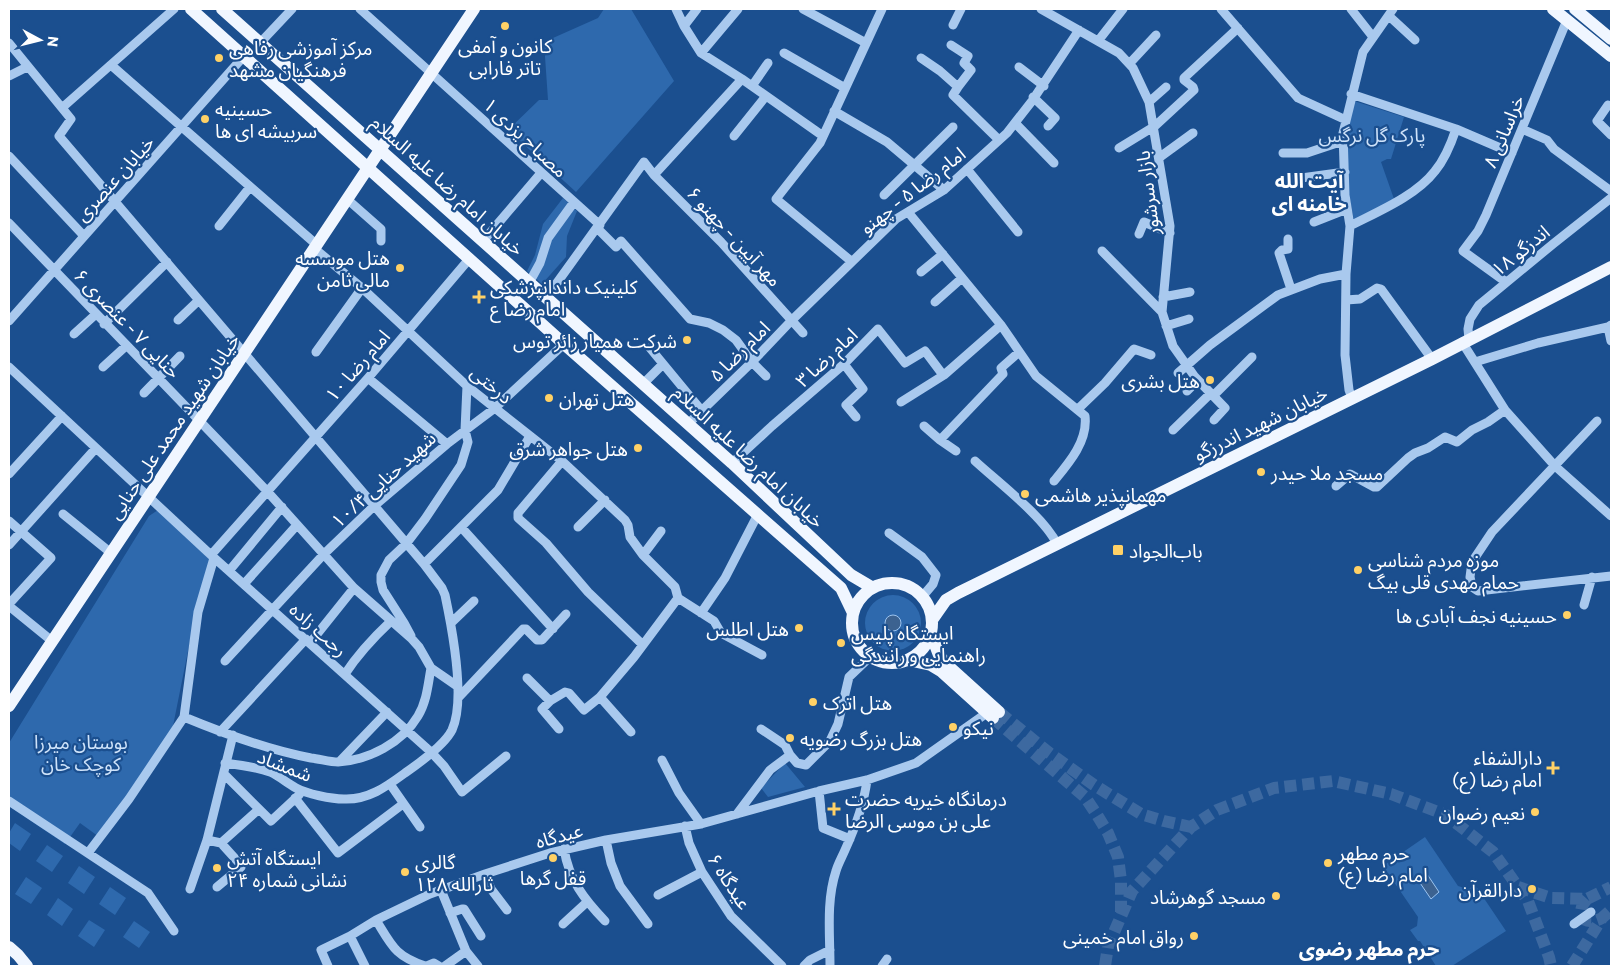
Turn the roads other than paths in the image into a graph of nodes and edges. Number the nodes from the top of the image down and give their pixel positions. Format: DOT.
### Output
graph roads {
  1 [pos="174,9"];
  2 [pos="190,9"];
  3 [pos="222,9"];
  4 [pos="292,9"];
  5 [pos="360,9"];
  6 [pos="676,9"];
  7 [pos="697,9"];
  8 [pos="738,9"];
  9 [pos="882,9"];
  10 [pos="961,9"];
  11 [pos="1041,9"];
  12 [pos="1123,9"];
  13 [pos="1220,9"];
  14 [pos="1352,9"];
  15 [pos="1553,9"];
  16 [pos="1575,9"];
  17 [pos="472,10"];
  18 [pos="809,10"];
  19 [pos="1391,12"];
  20 [pos="1567,20"];
  21 [pos="953,25"];
  22 [pos="684,26"];
  23 [pos="1238,28"];
  24 [pos="1079,30"];
  25 [pos="1156,35"];
  26 [pos="1373,37"];
  27 [pos="1611,39"];
  28 [pos="1415,40"];
  29 [pos="1098,41"];
  30 [pos="9,43"];
  31 [pos="260,43"];
  32 [pos="866,43"];
  33 [pos="951,45"];
  34 [pos="784,53"];
  35 [pos="702,54"];
  36 [pos="244,56"];
  37 [pos="1611,56"];
  38 [pos="922,58"];
  39 [pos="768,63"];
  40 [pos="1130,63"];
  41 [pos="111,65"];
  42 [pos="27,67"];
  43 [pos="1018,67"];
  44 [pos="432,72"];
  45 [pos="9,76"];
  46 [pos="742,79"];
  47 [pos="752,86"];
  48 [pos="1044,86"];
  49 [pos="958,87"];
  50 [pos="1166,87"];
  51 [pos="845,88"];
  52 [pos="1351,94"];
  53 [pos="766,96"];
  54 [pos="1033,97"];
  55 [pos="1150,102"];
  56 [pos="1608,105"];
  57 [pos="63,107"];
  58 [pos="834,111"];
  59 [pos="1346,120"];
  60 [pos="1015,123"];
  61 [pos="1048,126"];
  62 [pos="1155,126"];
  63 [pos="952,127"];
  64 [pos="181,128"];
  65 [pos="1456,129"];
  66 [pos="1522,129"];
  67 [pos="1193,134"];
  68 [pos="1611,135"];
  69 [pos="734,136"];
  70 [pos="822,136"];
  71 [pos="998,139"];
  72 [pos="1344,141"];
  73 [pos="1119,148"];
  74 [pos="380,150"];
  75 [pos="1283,153"];
  76 [pos="1512,153"];
  77 [pos="9,156"];
  78 [pos="1160,157"];
  79 [pos="1054,163"];
  80 [pos="914,164"];
  81 [pos="368,168"];
  82 [pos="967,169"];
  83 [pos="1345,172"];
  84 [pos="541,173"];
  85 [pos="654,175"];
  86 [pos="1294,179"];
  87 [pos="250,187"];
  88 [pos="944,190"];
  89 [pos="1611,191"];
  90 [pos="884,195"];
  91 [pos="1611,198"];
  92 [pos="347,199"];
  93 [pos="115,201"];
  94 [pos="574,202"];
  95 [pos="1347,209"];
  96 [pos="908,212"];
  97 [pos="1314,222"];
  98 [pos="9,224"];
  99 [pos="219,226"];
  100 [pos="599,226"];
  101 [pos="1350,226"];
  102 [pos="1018,232"];
  103 [pos="1170,232"];
  104 [pos="1139,234"];
  105 [pos="84,236"];
  106 [pos="381,240"];
  107 [pos="1288,240"];
  108 [pos="483,241"];
  109 [pos="316,247"];
  110 [pos="1102,251"];
  111 [pos="943,254"];
  112 [pos="470,258"];
  113 [pos="851,261"];
  114 [pos="166,262"];
  115 [pos="1611,267"];
  116 [pos="55,270"];
  117 [pos="921,272"];
  118 [pos="1346,274"];
  119 [pos="962,278"];
  120 [pos="1506,282"];
  121 [pos="529,283"];
  122 [pos="362,288"];
  123 [pos="1291,289"];
  124 [pos="1190,292"];
  125 [pos="1163,297"];
  126 [pos="546,298"];
  127 [pos="199,300"];
  128 [pos="1346,300"];
  129 [pos="934,302"];
  130 [pos="1162,312"];
  131 [pos="96,314"];
  132 [pos="1189,319"];
  133 [pos="178,320"];
  134 [pos="791,321"];
  135 [pos="9,322"];
  136 [pos="104,324"];
  137 [pos="1001,325"];
  138 [pos="1166,326"];
  139 [pos="1610,326"];
  140 [pos="408,330"];
  141 [pos="803,333"];
  142 [pos="74,334"];
  143 [pos="1466,341"];
  144 [pos="1611,341"];
  145 [pos="564,344"];
  146 [pos="126,346"];
  147 [pos="650,348"];
  148 [pos="316,352"];
  149 [pos="1020,352"];
  150 [pos="244,353"];
  151 [pos="1151,355"];
  152 [pos="180,356"];
  153 [pos="1252,357"];
  154 [pos="1432,359"];
  155 [pos="752,362"];
  156 [pos="1475,362"];
  157 [pos="663,364"];
  158 [pos="844,364"];
  159 [pos="1186,365"];
  160 [pos="9,367"];
  161 [pos="104,367"];
  162 [pos="1178,373"];
  163 [pos="943,375"];
  164 [pos="766,376"];
  165 [pos="368,378"];
  166 [pos="158,379"];
  167 [pos="1198,380"];
  168 [pos="643,384"];
  169 [pos="467,386"];
  170 [pos="1186,391"];
  171 [pos="144,393"];
  172 [pos="1212,395"];
  173 [pos="1352,398"];
  174 [pos="901,402"];
  175 [pos="495,408"];
  176 [pos="1078,409"];
  177 [pos="1506,410"];
  178 [pos="702,411"];
  179 [pos="62,416"];
  180 [pos="856,417"];
  181 [pos="1214,420"];
  182 [pos="199,421"];
  183 [pos="1598,421"];
  184 [pos="688,424"];
  185 [pos="924,426"];
  186 [pos="464,430"];
  187 [pos="1173,430"];
  188 [pos="530,436"];
  189 [pos="316,437"];
  190 [pos="940,440"];
  191 [pos="447,444"];
  192 [pos="96,448"];
  193 [pos="956,451"];
  194 [pos="562,461"];
  195 [pos="975,461"];
  196 [pos="732,463"];
  197 [pos="1555,466"];
  198 [pos="9,474"];
  199 [pos="1054,481"];
  200 [pos="1336,486"];
  201 [pos="266,490"];
  202 [pos="149,496"];
  203 [pos="605,500"];
  204 [pos="374,506"];
  205 [pos="282,507"];
  206 [pos="62,514"];
  207 [pos="757,516"];
  208 [pos="1611,516"];
  209 [pos="9,521"];
  210 [pos="296,525"];
  211 [pos="461,527"];
  212 [pos="578,528"];
  213 [pos="661,531"];
  214 [pos="21,532"];
  215 [pos="889,533"];
  216 [pos="406,544"];
  217 [pos="1057,544"];
  218 [pos="9,545"];
  219 [pos="111,553"];
  220 [pos="324,554"];
  221 [pos="643,555"];
  222 [pos="213,556"];
  223 [pos="424,564"];
  224 [pos="229,571"];
  225 [pos="1611,576"];
  226 [pos="1592,577"];
  227 [pos="244,584"];
  228 [pos="354,588"];
  229 [pos="873,588"];
  230 [pos="922,597"];
  231 [pos="678,598"];
  232 [pos="474,601"];
  233 [pos="9,605"];
  234 [pos="1584,605"];
  235 [pos="272,609"];
  236 [pos="701,613"];
  237 [pos="566,614"];
  238 [pos="853,614"];
  239 [pos="932,620"];
  240 [pos="391,621"];
  241 [pos="451,623"];
  242 [pos="553,629"];
  243 [pos="931,634"];
  244 [pos="411,638"];
  245 [pos="52,641"];
  246 [pos="308,641"];
  247 [pos="643,645"];
  248 [pos="762,655"];
  249 [pos="870,658"];
  250 [pos="908,660"];
  251 [pos="225,661"];
  252 [pos="431,668"];
  253 [pos="345,674"];
  254 [pos="527,678"];
  255 [pos="457,686"];
  256 [pos="458,697"];
  257 [pos="600,697"];
  258 [pos="550,701"];
  259 [pos="9,706"];
  260 [pos="387,712"];
  261 [pos="992,715"];
  262 [pos="184,717"];
  263 [pos="559,729"];
  264 [pos="761,729"];
  265 [pos="407,730"];
  266 [pos="220,732"];
  267 [pos="631,732"];
  268 [pos="232,735"];
  269 [pos="431,752"];
  270 [pos="790,755"];
  271 [pos="506,756"];
  272 [pos="662,760"];
  273 [pos="226,762"];
  274 [pos="339,762"];
  275 [pos="224,774"];
  276 [pos="867,780"];
  277 [pos="390,784"];
  278 [pos="303,791"];
  279 [pos="819,791"];
  280 [pos="295,798"];
  281 [pos="9,801"];
  282 [pos="403,804"];
  283 [pos="258,810"];
  284 [pos="737,814"];
  285 [pos="701,824"];
  286 [pos="685,826"];
  287 [pos="420,827"];
  288 [pos="850,839"];
  289 [pos="207,840"];
  290 [pos="606,840"];
  291 [pos="221,843"];
  292 [pos="564,849"];
  293 [pos="88,853"];
  294 [pos="702,872"];
  295 [pos="484,874"];
  296 [pos="218,886"];
  297 [pos="190,889"];
  298 [pos="441,890"];
  299 [pos="658,894"];
  300 [pos="587,902"];
  301 [pos="507,910"];
  302 [pos="450,912"];
  303 [pos="1591,912"];
  304 [pos="376,920"];
  305 [pos="605,921"];
  306 [pos="562,924"];
  307 [pos="648,924"];
  308 [pos="1574,924"];
  309 [pos="174,931"];
  310 [pos="350,936"];
  311 [pos="480,936"];
  312 [pos="9,947"];
  313 [pos="830,950"];
  314 [pos="466,951"];
  315 [pos="27,966"];
  316 [pos="328,966"];
  317 [pos="365,966"];
  318 [pos="426,966"];
  319 [pos="439,966"];
  320 [pos="445,966"];
  321 [pos="478,966"];
  322 [pos="782,966"];
  323 [pos="804,966"];
  324 [pos="830,966"];
  1 -- 41 [label="street"];
  2 -- 36 [label="main road, خیابان امام رضا علیه السلام"];
  3 -- 31 [label="main road, خیابان امام رضا علیه السلام"];
  4 -- 31 [label="street"];
  5 -- 44 [label="street, مصباح یزدی ۱"];
  6 -- 22 [label="street"];
  7 -- 22 [label="street"];
  8 -- 35 [label="street"];
  9 -- 32 [label="street"];
  10 -- 21 [label="street"];
  11 -- 24 [label="street, بازار سرشور"];
  12 -- 29 [label="street"];
  13 -- 23 [label="street"];
  14 -- 26 [label="street"];
  15 -- 20 [label="main road"];
  16 -- 27 [label="main road"];
  17 -- 44 [label="main road, خیابان شهید محمد علی حنایی"];
  18 -- 32 [label="street"];
  19 -- 26 [label="street"];
  19 -- 28 [label="street"];
  20 -- 37 [label="main road"];
  20 -- 66 [label="street, خراسانی ۸"];
  22 -- 35 [label="street"];
  23 -- 59 [label="street"];
  23 -- 62 [label="street"];
  24 -- 29 [label="street, بازار سرشور"];
  24 -- 48 [label="street, امام رضا ۵ - چهنو"];
  25 -- 40 [label="street"];
  26 -- 52 [label="street"];
  29 -- 40 [label="street, بازار سرشور"];
  30 -- 42 [label="street"];
  31 -- 74 [label="main road, خیابان امام رضا علیه السلام"];
  32 -- 51 [label="street"];
  33 -- 49 [label="street"];
  34 -- 51 [label="street"];
  35 -- 46 [label="street"];
  36 -- 64 [label="street, خیابان عنصری"];
  36 -- 81 [label="main road, خیابان امام رضا علیه السلام"];
  38 -- 49 [label="street"];
  39 -- 47 [label="street"];
  40 -- 55 [label="street, بازار سرشور"];
  41 -- 57 [label="street"];
  41 -- 64 [label="street, درختی"];
  42 -- 45 [label="street"];
  42 -- 57 [label="street"];
  43 -- 48 [label="street"];
  44 -- 74 [label="main road, خیابان شهید محمد علی حنایی"];
  44 -- 84 [label="street, مصباح یزدی ۱"];
  46 -- 47 [label="street"];
  46 -- 85 [label="street"];
  47 -- 53 [label="street"];
  48 -- 54 [label="street, امام رضا ۵ - چهنو"];
  49 -- 71 [label="street"];
  50 -- 55 [label="street"];
  51 -- 58 [label="street"];
  52 -- 59 [label="street"];
  52 -- 65 [label="street"];
  53 -- 69 [label="street"];
  53 -- 70 [label="street"];
  54 -- 60 [label="street, امام رضا ۵ - چهنو"];
  54 -- 61 [label="street"];
  55 -- 62 [label="street, بازار سرشور"];
  56 -- 68 [label="street"];
  57 -- 93 [label="street, شمشاد"];
  58 -- 70 [label="street"];
  58 -- 80 [label="street"];
  59 -- 72 [label="street"];
  60 -- 71 [label="street, امام رضا ۵ - چهنو"];
  60 -- 79 [label="street"];
  62 -- 73 [label="street"];
  62 -- 78 [label="street, بازار سرشور"];
  63 -- 80 [label="street"];
  64 -- 87 [label="street, درختی"];
  64 -- 93 [label="street, خیابان عنصری"];
  65 -- 76 [label="street"];
  65 -- 101 [label="street"];
  66 -- 76 [label="street, خراسانی ۸"];
  66 -- 89 [label="street"];
  67 -- 78 [label="street"];
  70 -- 113 [label="street"];
  71 -- 82 [label="street, امام رضا ۵ - چهنو"];
  72 -- 75 [label="street"];
  72 -- 83 [label="street"];
  74 -- 81 [label="main road, خیابان شهید محمد علی حنایی"];
  74 -- 108 [label="main road, خیابان امام رضا علیه السلام"];
  76 -- 120 [label="street, خراسانی ۸"];
  77 -- 105 [label="street"];
  78 -- 103 [label="street, بازار سرشور"];
  80 -- 88 [label="street"];
  80 -- 90 [label="street"];
  81 -- 92 [label="main road, خیابان شهید محمد علی حنایی"];
  81 -- 112 [label="main road, خیابان امام رضا علیه السلام"];
  82 -- 88 [label="street, امام رضا ۵ - چهنو"];
  82 -- 102 [label="street"];
  83 -- 86 [label="street"];
  83 -- 95 [label="street"];
  84 -- 94 [label="street, مصباح یزدی ۱"];
  84 -- 108 [label="street"];
  85 -- 100 [label="street, مهر آیین - چهنو ۶"];
  85 -- 134 [label="street, مهر آیین - چهنو ۶"];
  87 -- 99 [label="street"];
  87 -- 109 [label="street, درختی"];
  88 -- 96 [label="street, امام رضا ۵ - چهنو"];
  91 -- 120 [label="street, اندزگو ۱۸"];
  92 -- 106 [label="street"];
  92 -- 109 [label="main road, خیابان شهید محمد علی حنایی"];
  93 -- 105 [label="street, خیابان عنصری"];
  93 -- 114 [label="street, شمشاد"];
  94 -- 100 [label="street, مصباح یزدی ۱"];
  94 -- 121 [label="street"];
  95 -- 97 [label="street"];
  95 -- 101 [label="street"];
  96 -- 111 [label="street"];
  96 -- 113 [label="street, امام رضا ۵ - چهنو"];
  98 -- 116 [label="street, حنایی ۷ - عنصری ۶"];
  100 -- 126 [label="street"];
  100 -- 155 [label="street, مصباح یزدی ۱"];
  101 -- 118 [label="street"];
  103 -- 104 [label="street"];
  103 -- 125 [label="street, بازار سرشور"];
  105 -- 116 [label="street, خیابان عنصری"];
  107 -- 123 [label="street"];
  108 -- 121 [label="main road, خیابان امام رضا علیه السلام"];
  109 -- 122 [label="street, درختی"];
  109 -- 150 [label="main road, خیابان شهید محمد علی حنایی"];
  110 -- 130 [label="street"];
  111 -- 117 [label="street"];
  111 -- 119 [label="street"];
  112 -- 140 [label="street, امام رضا ۱۰"];
  112 -- 145 [label="main road, خیابان امام رضا علیه السلام"];
  113 -- 134 [label="street, امام رضا ۵ - چهنو"];
  114 -- 127 [label="street, شمشاد"];
  114 -- 136 [label="street"];
  115 -- 143 [label="main road, خیابان شهید اندرزگو"];
  116 -- 131 [label="street, حنایی ۷ - عنصری ۶"];
  116 -- 135 [label="street, خیابان عنصری"];
  118 -- 123 [label="street"];
  118 -- 128 [label="street"];
  119 -- 129 [label="street"];
  119 -- 137 [label="street"];
  120 -- 143 [label="street, اندزگو ۱۸"];
  121 -- 126 [label="main road, خیابان امام رضا علیه السلام"];
  122 -- 140 [label="street, درختی"];
  122 -- 148 [label="street"];
  123 -- 159 [label="street"];
  124 -- 125 [label="street"];
  125 -- 130 [label="street, بازار سرشور"];
  126 -- 168 [label="main road, خیابان امام رضا علیه السلام"];
  127 -- 133 [label="street"];
  127 -- 150 [label="street, شمشاد"];
  128 -- 154 [label="street"];
  128 -- 173 [label="street"];
  130 -- 138 [label="street, بازار سرشور"];
  131 -- 136 [label="street, حنایی ۷ - عنصری ۶"];
  131 -- 142 [label="street"];
  132 -- 138 [label="street"];
  134 -- 141 [label="street, مهر آیین - چهنو ۶"];
  134 -- 155 [label="street, امام رضا ۵"];
  136 -- 146 [label="street, حنایی ۷ - عنصری ۶"];
  137 -- 149 [label="street"];
  137 -- 163 [label="street"];
  138 -- 159 [label="street, بازار سرشور"];
  139 -- 144 [label="street"];
  139 -- 156 [label="street"];
  140 -- 165 [label="street, امام رضا ۱۰"];
  140 -- 169 [label="street, درختی"];
  143 -- 154 [label="main road, خیابان شهید اندرزگو"];
  143 -- 156 [label="street"];
  145 -- 175 [label="street, شهید حنایی ۱۰/۴"];
  145 -- 207 [label="main road, خیابان امام رضا علیه السلام"];
  146 -- 161 [label="street"];
  146 -- 166 [label="street, حنایی ۷ - عنصری ۶"];
  147 -- 157 [label="street"];
  149 -- 176 [label="street"];
  149 -- 190 [label="street"];
  150 -- 182 [label="main road, خیابان شهید محمد علی حنایی"];
  150 -- 189 [label="street, شمشاد"];
  151 -- 176 [label="street"];
  152 -- 166 [label="street"];
  153 -- 172 [label="street"];
  154 -- 173 [label="main road, خیابان شهید اندرزگو"];
  155 -- 164 [label="street"];
  155 -- 178 [label="street, امام رضا ۵"];
  156 -- 177 [label="street"];
  157 -- 168 [label="street"];
  157 -- 178 [label="street"];
  158 -- 163 [label="street, امام رضا ۳"];
  158 -- 180 [label="street"];
  158 -- 196 [label="street, امام رضا ۳"];
  159 -- 162 [label="street"];
  159 -- 167 [label="street, بازار سرشور"];
  160 -- 179 [label="street, رجب زاده"];
  163 -- 174 [label="street"];
  165 -- 189 [label="street, امام رضا ۱۰"];
  165 -- 191 [label="street"];
  166 -- 171 [label="street"];
  166 -- 182 [label="street, حنایی ۷ - عنصری ۶"];
  167 -- 170 [label="street"];
  167 -- 172 [label="street, بازار سرشور"];
  168 -- 184 [label="main road, خیابان امام رضا علیه السلام"];
  169 -- 175 [label="street, درختی"];
  169 -- 186 [label="street"];
  172 -- 181 [label="street, بازار سرشور"];
  172 -- 187 [label="street"];
  173 -- 217 [label="main road, خیابان شهید اندرزگو"];
  175 -- 186 [label="street, شهید حنایی ۱۰/۴"];
  175 -- 188 [label="street, درختی"];
  176 -- 199 [label="street"];
  177 -- 197 [label="street"];
  177 -- 200 [label="street"];
  178 -- 184 [label="street, امام رضا ۵"];
  179 -- 192 [label="street, رجب زاده"];
  179 -- 198 [label="street"];
  182 -- 201 [label="street, حنایی ۷ - عنصری ۶"];
  182 -- 202 [label="main road, خیابان شهید محمد علی حنایی"];
  183 -- 197 [label="street"];
  184 -- 196 [label="main road, خیابان امام رضا علیه السلام"];
  185 -- 190 [label="street"];
  186 -- 191 [label="street, شهید حنایی ۱۰/۴"];
  186 -- 216 [label="street"];
  188 -- 194 [label="street, درختی"];
  188 -- 211 [label="street"];
  189 -- 201 [label="street, امام رضا ۱۰"];
  189 -- 204 [label="street, شمشاد"];
  190 -- 193 [label="street"];
  191 -- 204 [label="street, شهید حنایی ۱۰/۴"];
  192 -- 202 [label="street, رجب زاده"];
  192 -- 214 [label="street"];
  194 -- 203 [label="street, درختی"];
  194 -- 247 [label="street"];
  195 -- 217 [label="street"];
  196 -- 229 [label="main road, خیابان امام رضا علیه السلام"];
  197 -- 208 [label="street"];
  197 -- 226 [label="street"];
  201 -- 205 [label="street, حنایی ۷ - عنصری ۶"];
  201 -- 222 [label="street, امام رضا ۱۰"];
  202 -- 219 [label="main road, خیابان شهید محمد علی حنایی"];
  202 -- 222 [label="street, رجب زاده"];
  203 -- 212 [label="street"];
  203 -- 221 [label="street, درختی"];
  204 -- 216 [label="street, شمشاد"];
  204 -- 220 [label="street, شهید حنایی ۱۰/۴"];
  205 -- 210 [label="street, حنایی ۷ - عنصری ۶"];
  205 -- 224 [label="street"];
  206 -- 219 [label="street"];
  207 -- 236 [label="street"];
  207 -- 238 [label="main road, خیابان امام رضا علیه السلام"];
  209 -- 214 [label="street"];
  210 -- 220 [label="street, حنایی ۷ - عنصری ۶"];
  210 -- 227 [label="street"];
  211 -- 223 [label="street"];
  211 -- 242 [label="street"];
  213 -- 221 [label="street"];
  214 -- 218 [label="street"];
  214 -- 233 [label="street"];
  215 -- 230 [label="street"];
  216 -- 223 [label="street, شمشاد"];
  216 -- 244 [label="street"];
  217 -- 239 [label="main road, خیابان شهید اندرزگو"];
  219 -- 245 [label="main road, خیابان شهید محمد علی حنایی"];
  220 -- 228 [label="street, حنایی ۷ - عنصری ۶"];
  220 -- 235 [label="street, شهید حنایی ۱۰/۴"];
  221 -- 231 [label="street, درختی"];
  222 -- 224 [label="street, رجب زاده"];
  222 -- 262 [label="street"];
  223 -- 241 [label="street, شمشاد"];
  224 -- 227 [label="street, رجب زاده"];
  225 -- 226 [label="street"];
  226 -- 234 [label="street"];
  227 -- 235 [label="street, رجب زاده"];
  228 -- 240 [label="street, حنایی ۷ - عنصری ۶"];
  228 -- 246 [label="street"];
  229 -- 230 [label="main road"];
  229 -- 238 [label="main road"];
  230 -- 239 [label="main road"];
  231 -- 236 [label="street"];
  231 -- 247 [label="street"];
  232 -- 241 [label="street"];
  233 -- 245 [label="street"];
  235 -- 246 [label="street, رجب زاده"];
  235 -- 251 [label="street, شهید حنایی ۱۰/۴"];
  236 -- 248 [label="street"];
  237 -- 242 [label="street"];
  238 -- 249 [label="main road"];
  239 -- 243 [label="main road"];
  240 -- 244 [label="street, حنایی ۷ - عنصری ۶"];
  240 -- 253 [label="street"];
  241 -- 255 [label="street, شمشاد"];
  242 -- 256 [label="street"];
  243 -- 250 [label="main road"];
  243 -- 261 [label="main road"];
  244 -- 252 [label="street"];
  245 -- 259 [label="main road, خیابان شهید محمد علی حنایی"];
  246 -- 253 [label="street, رجب زاده"];
  246 -- 266 [label="street"];
  247 -- 257 [label="street"];
  249 -- 250 [label="main road"];
  249 -- 270 [label="street"];
  250 -- 261 [label="main road"];
  252 -- 255 [label="street"];
  252 -- 265 [label="street"];
  253 -- 260 [label="street, رجب زاده"];
  254 -- 258 [label="street"];
  255 -- 256 [label="street, شمشاد"];
  256 -- 269 [label="street, شمشاد"];
  257 -- 258 [label="street"];
  257 -- 267 [label="street"];
  258 -- 263 [label="street"];
  260 -- 265 [label="street, رجب زاده"];
  260 -- 274 [label="street"];
  261 -- 276 [label="street"];
  262 -- 266 [label="street"];
  262 -- 293 [label="street"];
  264 -- 270 [label="street"];
  265 -- 269 [label="street, رجب زاده"];
  265 -- 274 [label="street"];
  266 -- 268 [label="street"];
  268 -- 273 [label="street"];
  268 -- 274 [label="street"];
  269 -- 271 [label="street, رجب زاده"];
  269 -- 277 [label="street, شمشاد"];
  270 -- 284 [label="street"];
  272 -- 285 [label="street"];
  273 -- 275 [label="street"];
  273 -- 278 [label="street, شمشاد"];
  275 -- 283 [label="street"];
  275 -- 289 [label="street"];
  276 -- 279 [label="street, عیدگاه"];
  276 -- 288 [label="street"];
  277 -- 278 [label="street, شمشاد"];
  277 -- 282 [label="street"];
  278 -- 280 [label="street"];
  279 -- 284 [label="street, عیدگاه"];
  279 -- 288 [label="street"];
  280 -- 282 [label="street"];
  280 -- 283 [label="street"];
  281 -- 293 [label="street"];
  282 -- 287 [label="street"];
  283 -- 291 [label="street"];
  284 -- 285 [label="street, عیدگاه"];
  285 -- 286 [label="street, عیدگاه"];
  286 -- 290 [label="street, عیدگاه"];
  286 -- 294 [label="street, عیدگاه ۶"];
  288 -- 313 [label="street"];
  289 -- 291 [label="street"];
  289 -- 297 [label="street"];
  290 -- 292 [label="street, عیدگاه"];
  290 -- 307 [label="street"];
  291 -- 296 [label="street"];
  292 -- 295 [label="street, عیدگاه"];
  292 -- 300 [label="street"];
  293 -- 309 [label="street"];
  294 -- 299 [label="street"];
  294 -- 322 [label="street, عیدگاه ۶"];
  295 -- 298 [label="street, عیدگاه"];
  295 -- 301 [label="street"];
  298 -- 302 [label="street"];
  298 -- 304 [label="street, عیدگاه"];
  300 -- 305 [label="street"];
  300 -- 306 [label="street"];
  302 -- 311 [label="street"];
  302 -- 314 [label="street"];
  303 -- 308 [label="street"];
  304 -- 310 [label="street, عیدگاه"];
  304 -- 318 [label="street"];
  310 -- 316 [label="street, عیدگاه"];
  310 -- 317 [label="street"];
  312 -- 315 [label="main road"];
  313 -- 323 [label="street"];
  313 -- 324 [label="street"];
  314 -- 320 [label="street"];
  314 -- 321 [label="street"];
  318 -- 319 [label="street"];
}
